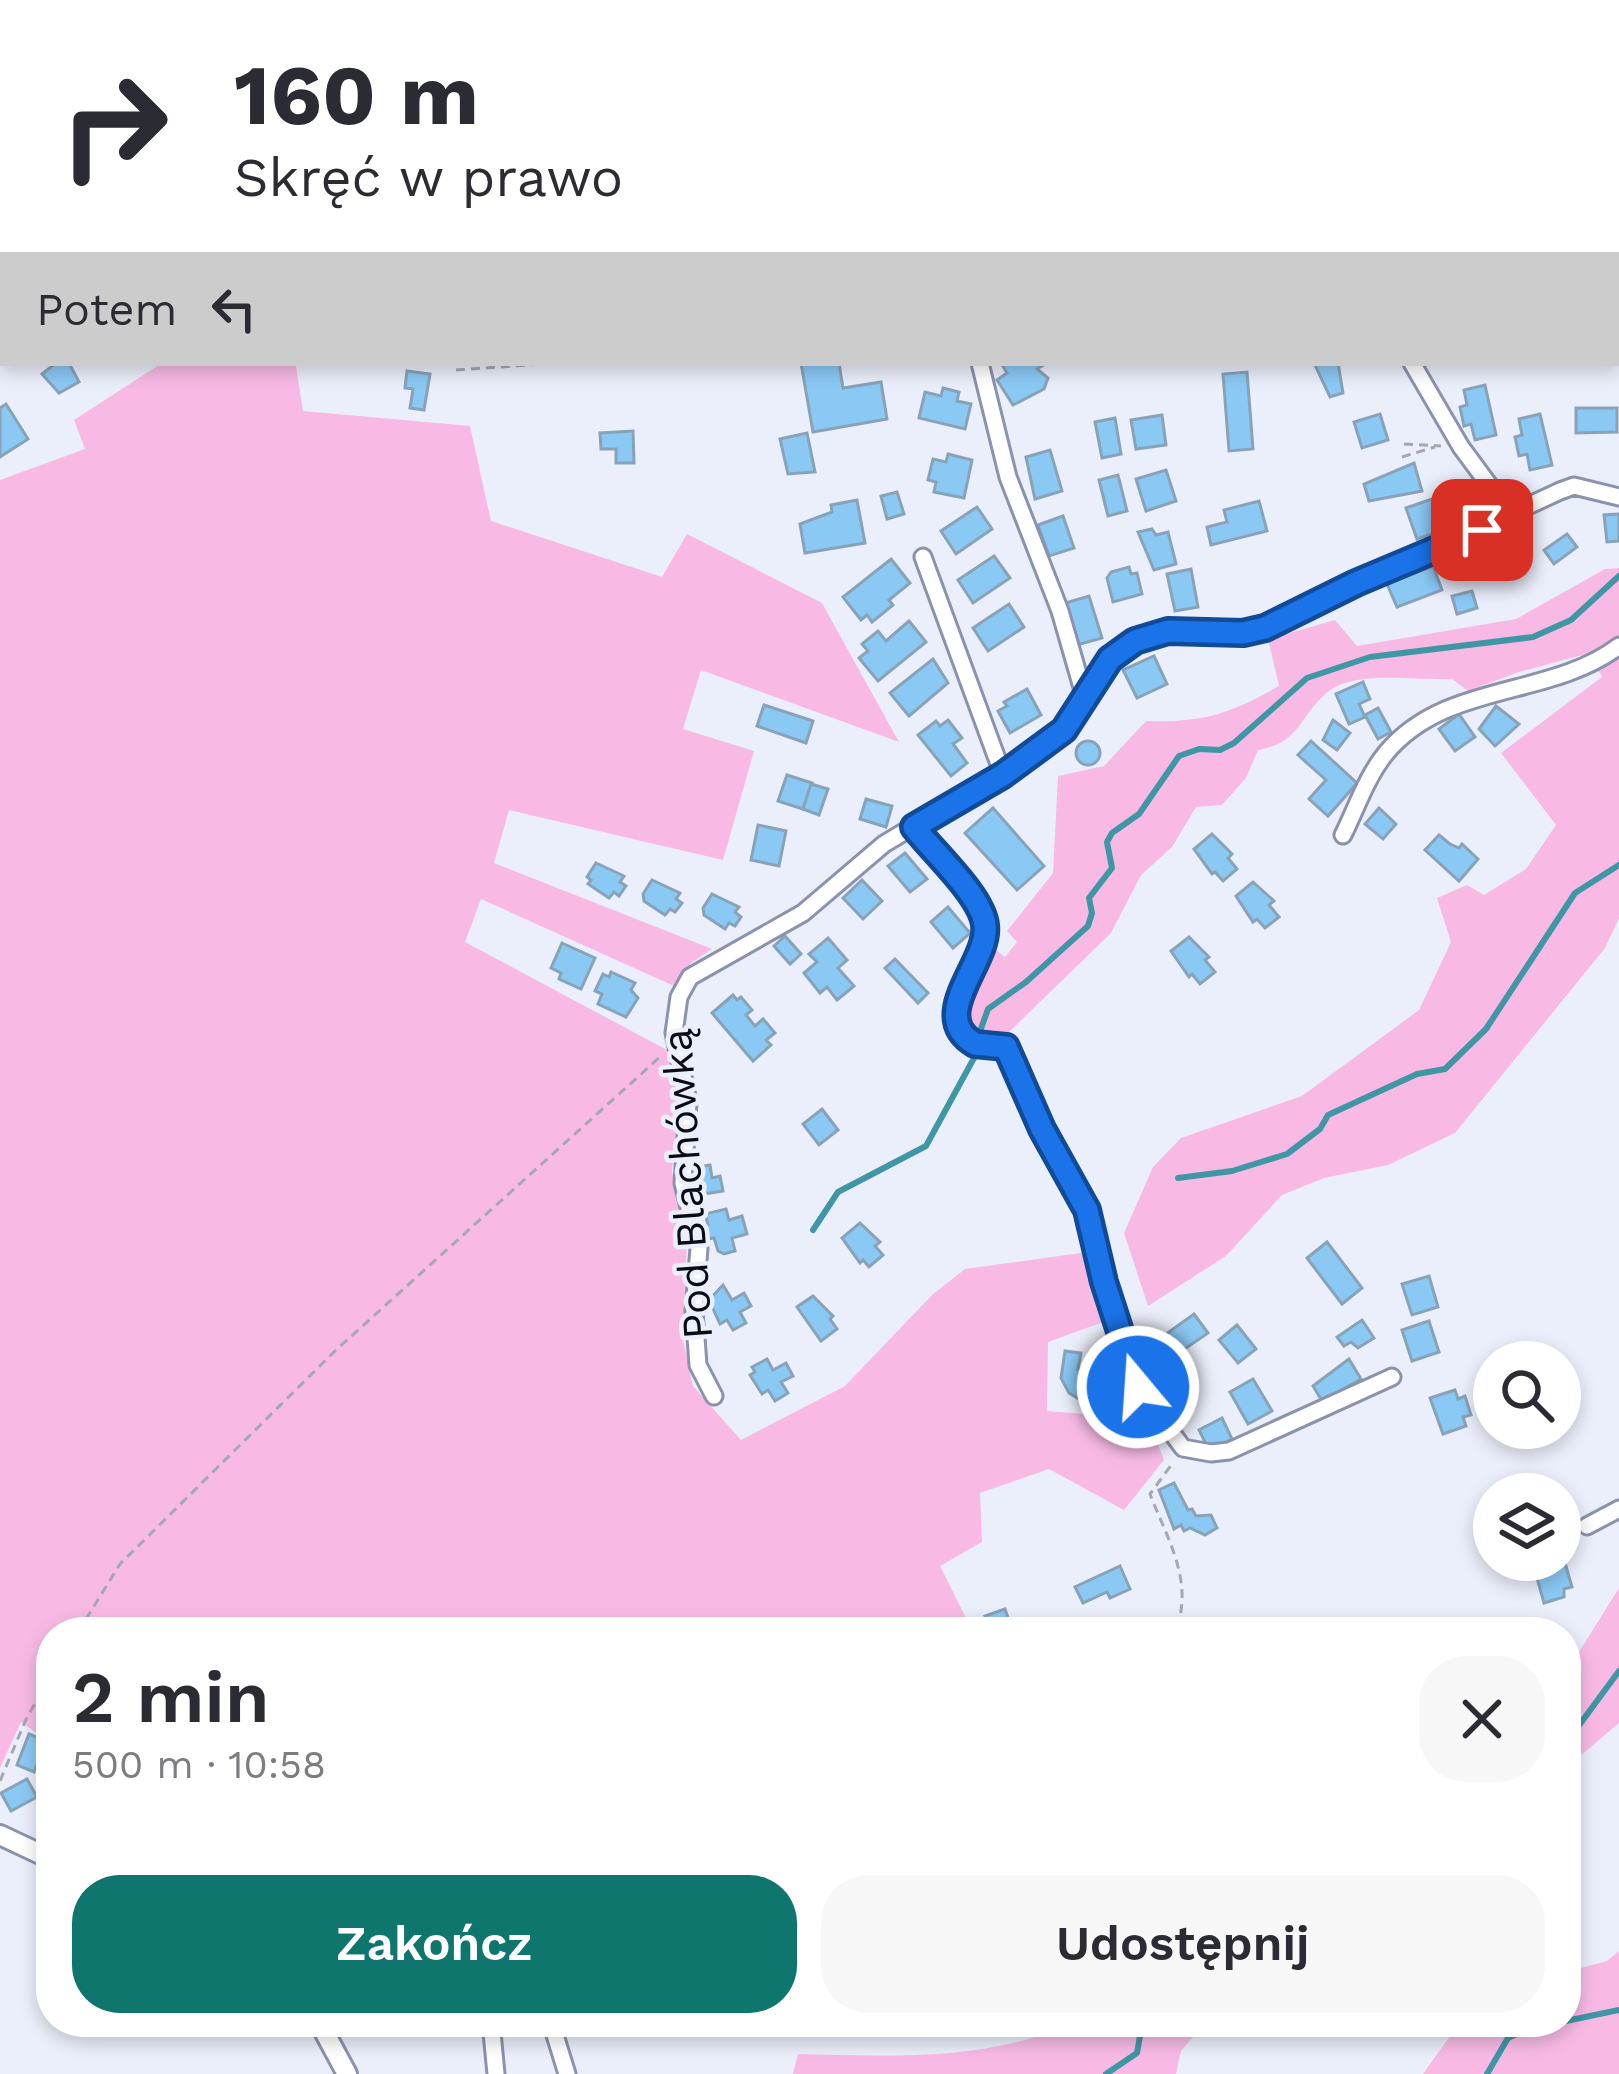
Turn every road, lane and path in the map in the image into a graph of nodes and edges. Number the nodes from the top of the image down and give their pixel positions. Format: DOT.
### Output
graph roads {
  1 [pos="513,366"];
  2 [pos="981,366"];
  3 [pos="1414,366"];
  4 [pos="456,370"];
  5 [pos="1404,444"];
  6 [pos="1438,446"];
  7 [pos="1461,447"];
  8 [pos="1402,457"];
  9 [pos="1619,496"];
  10 [pos="1512,516"];
  11 [pos="923,557"];
  12 [pos="1619,646"];
  13 [pos="1085,698"];
  14 [pos="1003,775"];
  15 [pos="914,827"];
  16 [pos="1343,835"];
  17 [pos="674,1034"];
  18 [pos="1392,1377"];
  19 [pos="714,1396"];
  20 [pos="1184,1448"];
  21 [pos="1619,1509"];
  22 [pos="1587,1526"];
  23 [pos="87,1617"];
  24 [pos="1180,1617"];
  25 [pos="36,1702"];
  26 [pos="0,1781"];
  27 [pos="0,1835"];
  28 [pos="36,1852"];
  29 [pos="328,2037"];
  30 [pos="492,2037"];
  31 [pos="556,2037"];
  32 [pos="347,2074"];
  33 [pos="496,2074"];
  34 [pos="567,2074"];
  1 -- 4 [label="path"];
  2 -- 13 [label="street"];
  3 -- 7 [label="street"];
  5 -- 6 [label="path"];
  6 -- 7 [label="path"];
  6 -- 8 [label="path"];
  7 -- 10 [label="street"];
  9 -- 10 [label="street, Pod Blachówką"];
  10 -- 13 [label="street, Pod Blachówką"];
  11 -- 14 [label="street"];
  12 -- 16 [label="street"];
  13 -- 14 [label="street, Pod Blachówką"];
  14 -- 15 [label="street, Pod Blachówką"];
  15 -- 17 [label="street, Pod Blachówką"];
  15 -- 20 [label="street"];
  17 -- 19 [label="street, Pod Blachówką"];
  17 -- 23 [label="path"];
  18 -- 20 [label="street"];
  20 -- 24 [label="path"];
  21 -- 22 [label="street"];
  25 -- 26 [label="path"];
  27 -- 28 [label="street"];
  29 -- 32 [label="street"];
  30 -- 33 [label="street"];
  31 -- 34 [label="street"];
}
